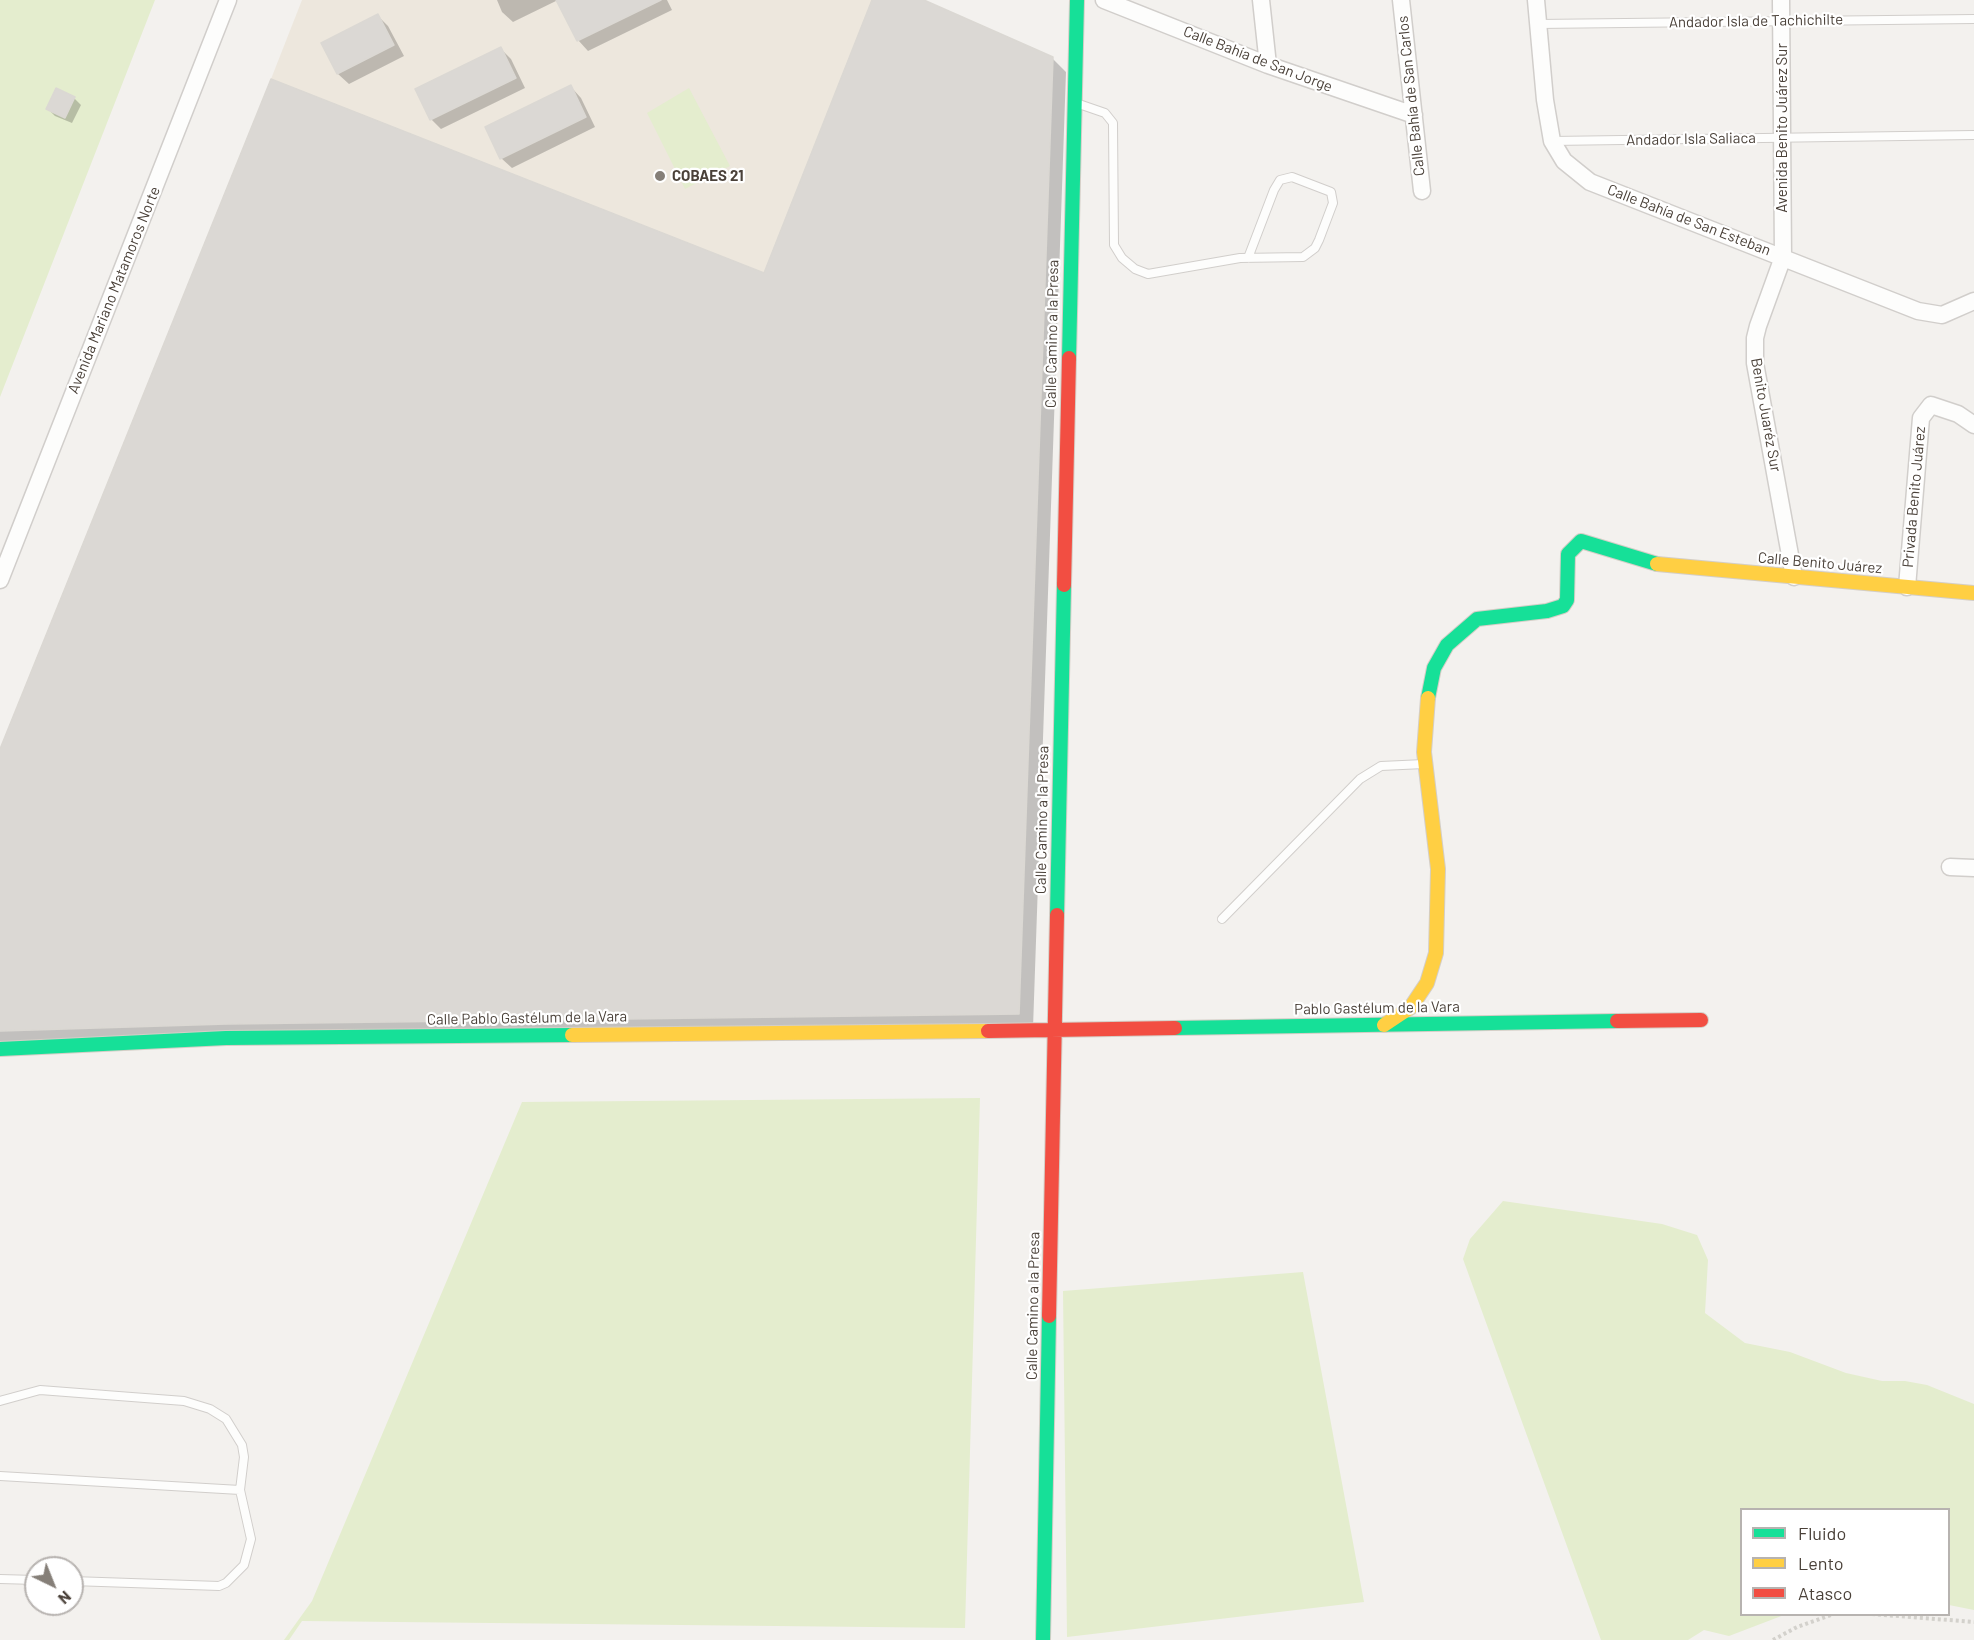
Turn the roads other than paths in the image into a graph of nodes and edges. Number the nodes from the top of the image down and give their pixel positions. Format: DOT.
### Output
graph roads {
  1 [pos="228,0"];
  2 [pos="1077,0"];
  3 [pos="1104,0"];
  4 [pos="1261,0"];
  5 [pos="1401,0"];
  6 [pos="1536,0"];
  7 [pos="1781,0"];
  8 [pos="1974,19"];
  9 [pos="1782,20"];
  10 [pos="1538,24"];
  11 [pos="1268,64"];
  12 [pos="1073,102"];
  13 [pos="1413,115"];
  14 [pos="1974,135"];
  15 [pos="1781,137"];
  16 [pos="1552,141"];
  17 [pos="1422,192"];
  18 [pos="1783,257"];
  19 [pos="1248,258"];
  20 [pos="1974,302"];
  21 [pos="1974,425"];
  22 [pos="1794,577"];
  23 [pos="0,579"];
  24 [pos="1907,587"];
  25 [pos="1974,593"];
  26 [pos="1425,764"];
  27 [pos="1950,867"];
  28 [pos="1974,868"];
  29 [pos="1222,919"];
  30 [pos="1701,1020"];
  31 [pos="1384,1025"];
  32 [pos="1054,1030"];
  33 [pos="0,1049"];
  34 [pos="0,1401"];
  35 [pos="0,1476"];
  36 [pos="240,1491"];
  37 [pos="0,1579"];
  38 [pos="24,1580"];
  39 [pos="84,1581"];
  40 [pos="1043,1640"];
  1 -- 23 [label="street, Avenida Mariano Matamoros Norte"];
  2 -- 12 [label="street, Calle Camino a la Presa"];
  3 -- 11 [label="street, Calle Bahía de San Jorge"];
  4 -- 11 [label="street"];
  5 -- 13 [label="street, Calle Bahía de San Carlos"];
  6 -- 10 [label="street, Calle Bahía de San Esteban"];
  7 -- 9 [label="street, Avenida Benito Juárez Sur"];
  8 -- 9 [label="lane, Andador Isla de Tachichilte"];
  9 -- 10 [label="lane, Andador Isla de Tachichilte"];
  9 -- 15 [label="street, Avenida Benito Juárez Sur"];
  10 -- 16 [label="street, Calle Bahía de San Esteban"];
  11 -- 13 [label="street, Calle Bahía de San Jorge"];
  12 -- 19 [label="lane"];
  12 -- 32 [label="street, Calle Camino a la Presa"];
  13 -- 17 [label="street, Calle Bahía de San Carlos"];
  14 -- 15 [label="lane, Andador Isla Saliaca"];
  15 -- 16 [label="lane, Andador Isla Saliaca"];
  15 -- 18 [label="street, Avenida Benito Juárez Sur"];
  16 -- 18 [label="street, Calle Bahía de San Esteban"];
  18 -- 20 [label="street, Calle Bahía de San Esteban"];
  18 -- 22 [label="street, Benito Juaréz Sur"];
  19 -- 19 [label="lane"];
  21 -- 24 [label="street, Privada Benito Juárez"];
  22 -- 24 [label="street, Calle Benito Juárez"];
  22 -- 26 [label="street, Calle Benito Juárez"];
  24 -- 25 [label="street, Calle Benito Juárez"];
  26 -- 29 [label="lane"];
  26 -- 31 [label="street"];
  27 -- 28 [label="street"];
  30 -- 31 [label="street, Pablo Gastélum de la Vara"];
  31 -- 32 [label="street, Pablo Gastélum de la Vara"];
  32 -- 33 [label="street, Calle Pablo Gastélum de la Vara"];
  32 -- 40 [label="street, Calle Camino a la Presa"];
  34 -- 36 [label="lane"];
  35 -- 36 [label="lane"];
  36 -- 39 [label="lane"];
  37 -- 38 [label="lane"];
}
